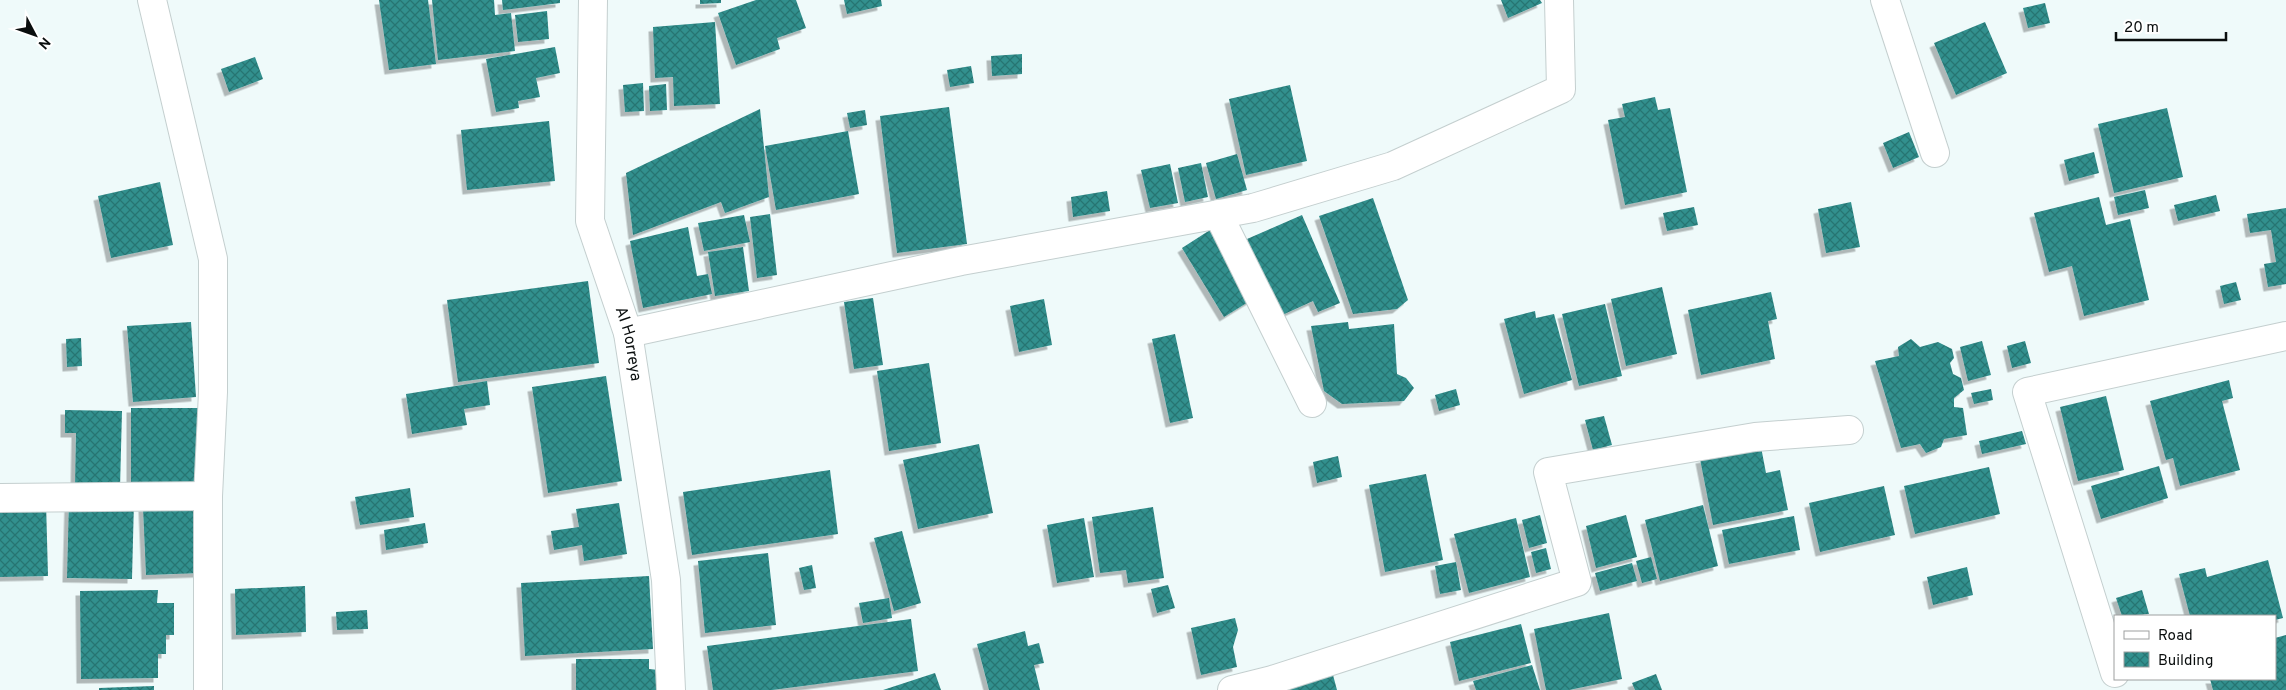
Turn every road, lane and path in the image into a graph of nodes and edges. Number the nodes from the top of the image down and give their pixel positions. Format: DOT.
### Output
graph roads {
  1 [pos="152,0"];
  2 [pos="593,0"];
  3 [pos="1559,0"];
  4 [pos="1886,0"];
  5 [pos="1934,153"];
  6 [pos="1218,214"];
  7 [pos="628,333"];
  8 [pos="2286,336"];
  9 [pos="1312,403"];
  10 [pos="1850,430"];
  11 [pos="208,496"];
  12 [pos="0,498"];
  13 [pos="2114,670"];
  14 [pos="208,690"];
  15 [pos="671,690"];
  16 [pos="1232,690"];
  1 -- 11 [label="street"];
  2 -- 7 [label="street, Al Horreya"];
  3 -- 6 [label="street"];
  4 -- 5 [label="street"];
  6 -- 7 [label="street"];
  6 -- 9 [label="street"];
  7 -- 15 [label="street, Al Horreya"];
  8 -- 13 [label="street"];
  10 -- 16 [label="street"];
  11 -- 12 [label="street"];
  11 -- 14 [label="street"];
}
